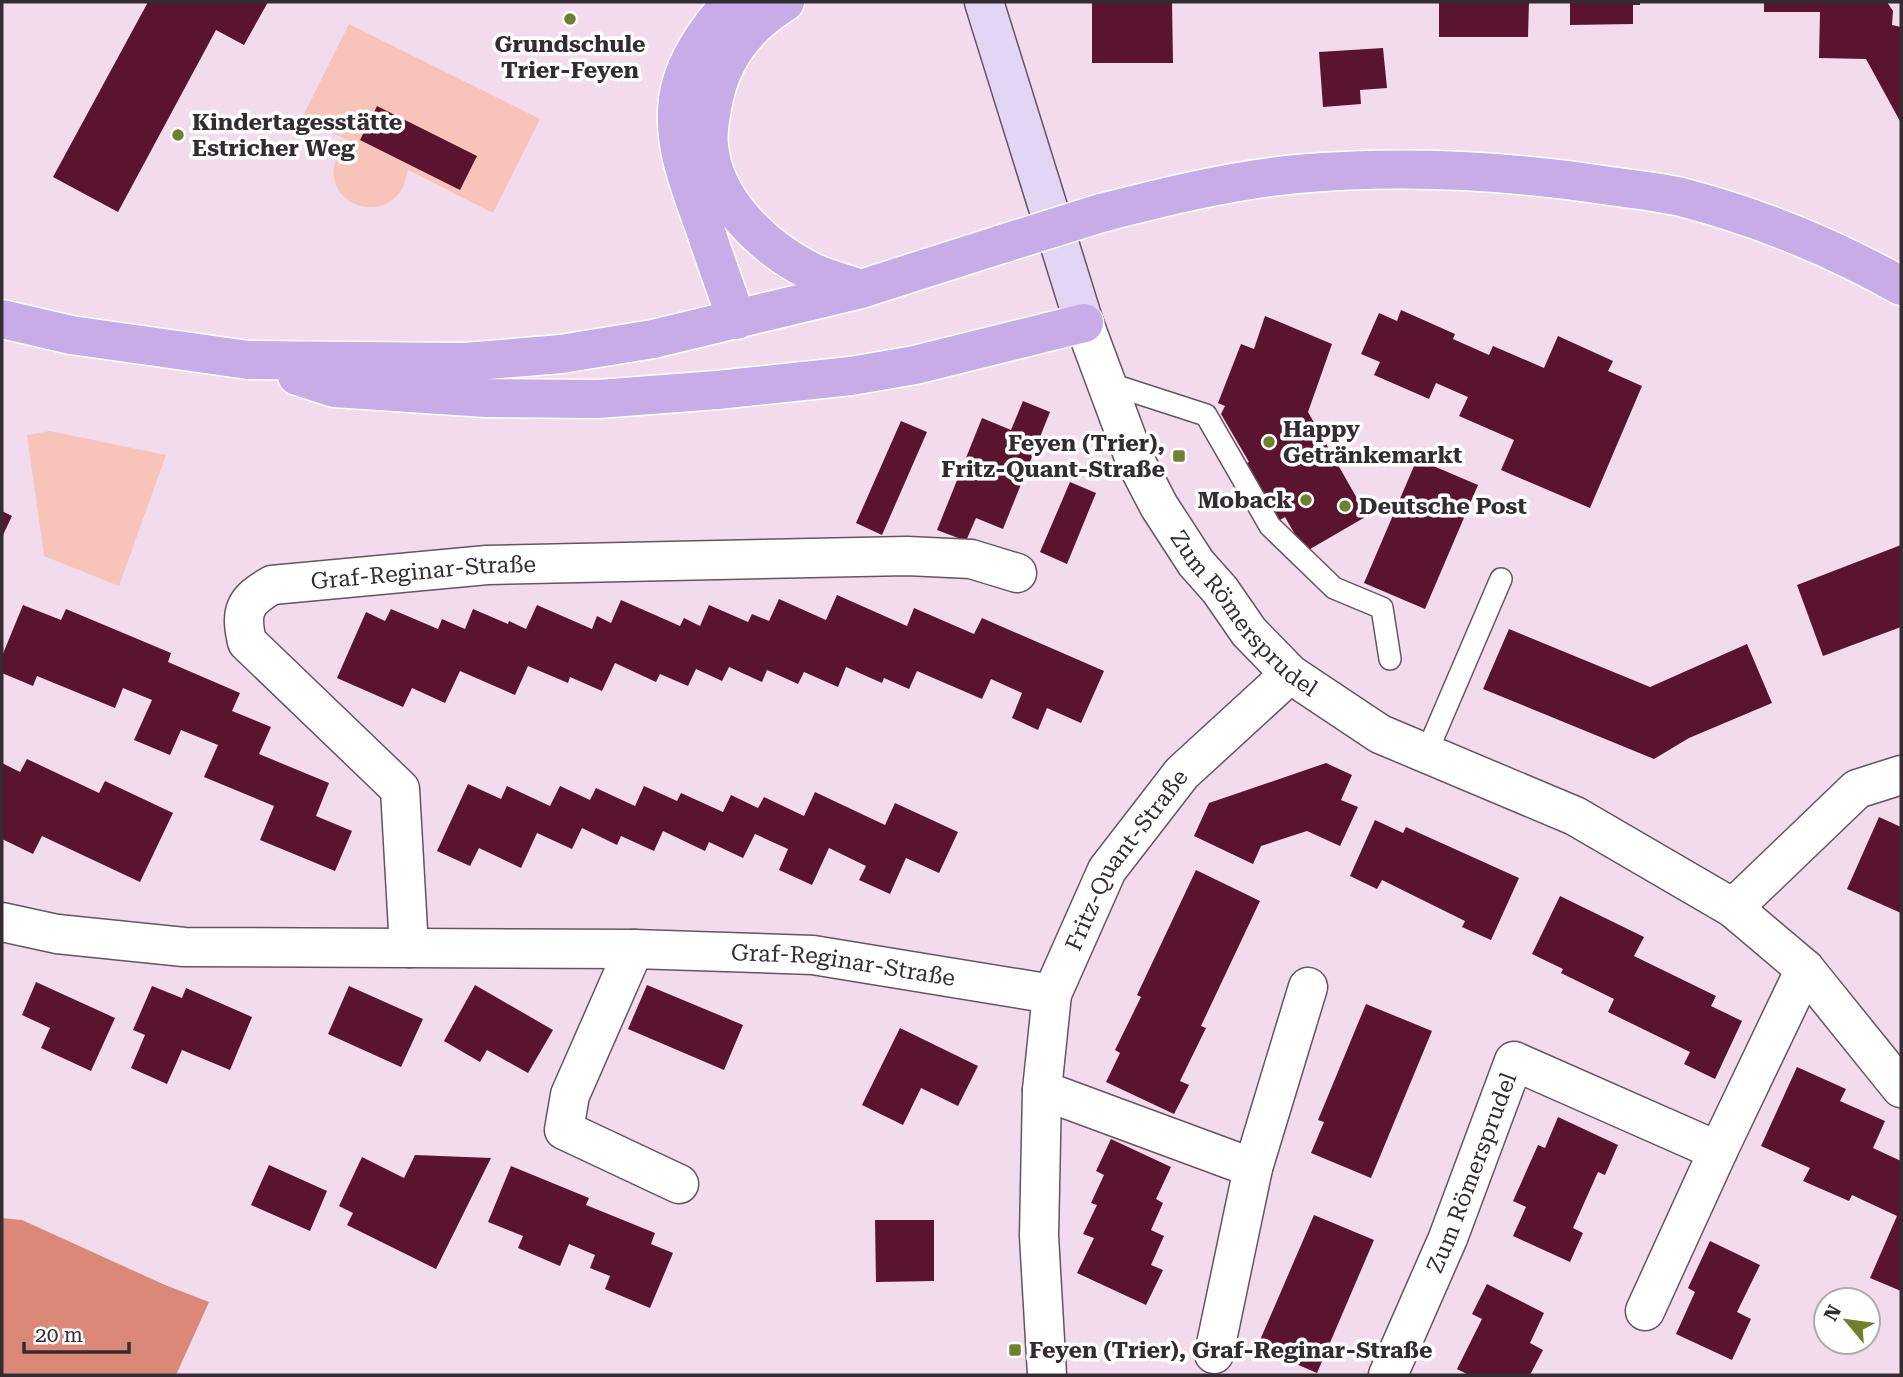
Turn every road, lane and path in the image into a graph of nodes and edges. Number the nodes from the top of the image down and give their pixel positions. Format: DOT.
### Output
graph roads {
  1 [pos="732,2"];
  2 [pos="785,2"];
  3 [pos="984,2"];
  4 [pos="1901,286"];
  5 [pos="861,289"];
  6 [pos="2,319"];
  7 [pos="737,320"];
  8 [pos="1084,323"];
  9 [pos="248,360"];
  10 [pos="1104,382"];
  11 [pos="1017,573"];
  12 [pos="1501,579"];
  13 [pos="1390,659"];
  14 [pos="1290,674"];
  15 [pos="1426,754"];
  16 [pos="1901,775"];
  17 [pos="1733,908"];
  18 [pos="2,922"];
  19 [pos="409,948"];
  20 [pos="634,949"];
  21 [pos="1805,969"];
  22 [pos="1308,987"];
  23 [pos="1052,993"];
  24 [pos="1901,1088"];
  25 [pos="1042,1090"];
  26 [pos="1718,1151"];
  27 [pos="1253,1168"];
  28 [pos="679,1184"];
  29 [pos="1646,1311"];
  30 [pos="1214,1354"];
  31 [pos="1047,1375"];
  32 [pos="1388,1375"];
  1 -- 7 [label="main road"];
  2 -- 5 [label="main road"];
  3 -- 8 [label="street, Zum Römersprudel"];
  4 -- 5 [label="main road, bridge"];
  5 -- 7 [label="main road"];
  6 -- 9 [label="main road"];
  7 -- 9 [label="main road"];
  8 -- 9 [label="main road"];
  8 -- 10 [label="street, Zum Römersprudel"];
  10 -- 13 [label="lane"];
  10 -- 14 [label="street, Zum Römersprudel"];
  11 -- 19 [label="street, Graf-Reginar-Straße"];
  12 -- 15 [label="lane"];
  14 -- 15 [label="street, Zum Römersprudel"];
  14 -- 23 [label="street, Fritz-Quant-Straße"];
  15 -- 17 [label="street, Zum Römersprudel"];
  16 -- 17 [label="street"];
  17 -- 21 [label="street, Zum Römersprudel"];
  18 -- 19 [label="street, Graf-Reginar-Straße"];
  19 -- 20 [label="street, Graf-Reginar-Straße"];
  20 -- 23 [label="street, Graf-Reginar-Straße"];
  20 -- 28 [label="street"];
  21 -- 24 [label="street, Zum Römersprudel"];
  21 -- 26 [label="street"];
  22 -- 27 [label="street"];
  23 -- 25 [label="street, Fritz-Quant-Straße"];
  25 -- 27 [label="street"];
  25 -- 31 [label="street, Fritz-Quant-Straße"];
  26 -- 29 [label="street"];
  26 -- 32 [label="street, Zum Römersprudel"];
  27 -- 30 [label="street"];
}
